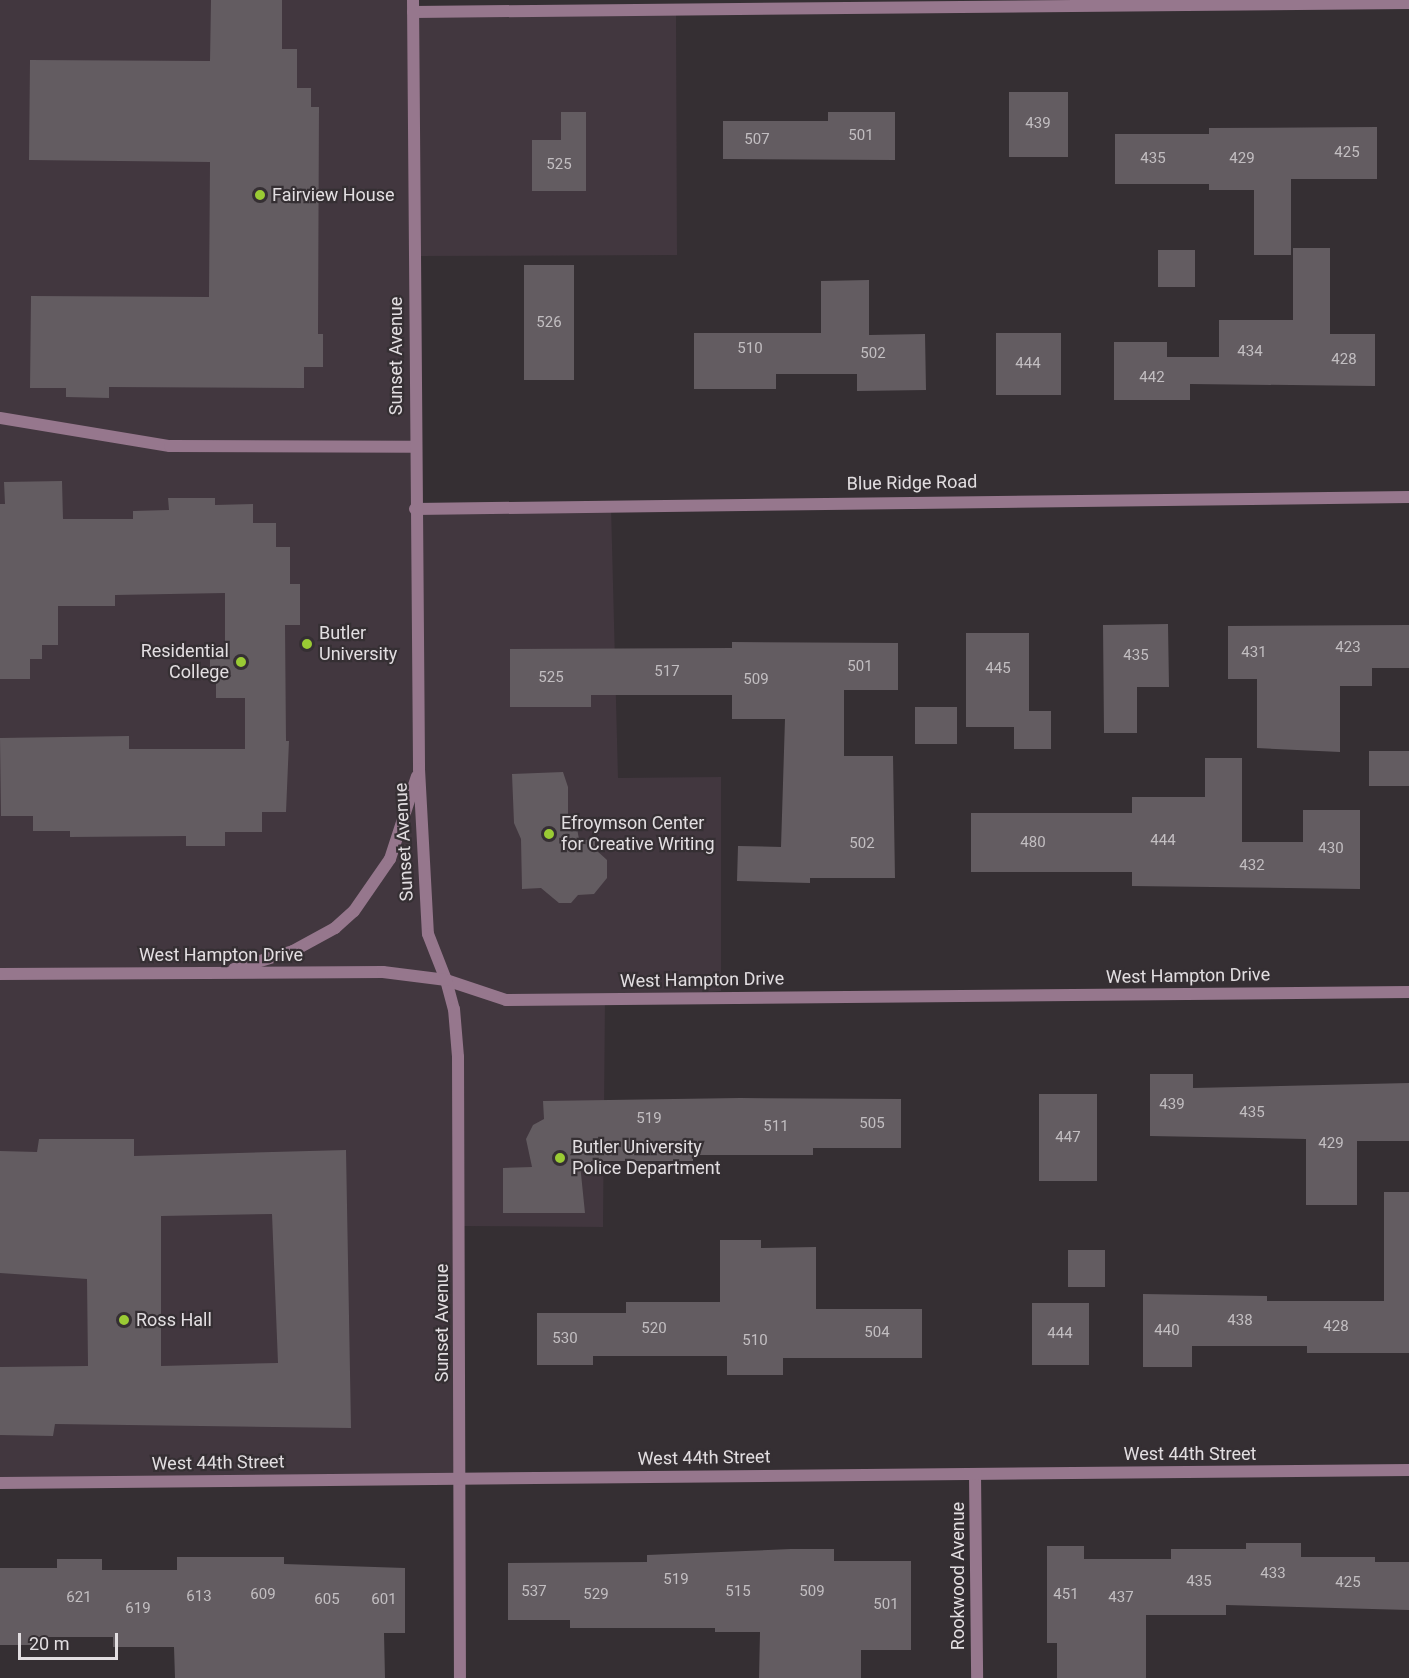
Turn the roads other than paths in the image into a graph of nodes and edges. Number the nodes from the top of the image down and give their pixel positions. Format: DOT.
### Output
graph roads {
  1 [pos="1409,3"];
  2 [pos="413,6"];
  3 [pos="0,418"];
  4 [pos="415,447"];
  5 [pos="1409,497"];
  6 [pos="415,509"];
  7 [pos="419,769"];
  8 [pos="218,973"];
  9 [pos="0,974"];
  10 [pos="446,980"];
  11 [pos="1409,992"];
  12 [pos="1409,1470"];
  13 [pos="975,1473"];
  14 [pos="460,1479"];
  15 [pos="0,1483"];
  16 [pos="460,1678"];
  17 [pos="977,1678"];
  1 -- 2 [label="street"];
  2 -- 4 [label="street, Sunset Avenue"];
  3 -- 4 [label="street"];
  4 -- 6 [label="street, Sunset Avenue"];
  5 -- 6 [label="street, Blue Ridge Road"];
  6 -- 7 [label="street, Sunset Avenue"];
  7 -- 8 [label="street"];
  7 -- 10 [label="street, Sunset Avenue"];
  8 -- 9 [label="street, West Hampton Drive"];
  8 -- 10 [label="street, West Hampton Drive"];
  10 -- 11 [label="street, West Hampton Drive"];
  10 -- 14 [label="street, Sunset Avenue"];
  12 -- 13 [label="street, West 44th Street"];
  13 -- 14 [label="street, West 44th Street"];
  13 -- 17 [label="street, Rookwood Avenue"];
  14 -- 15 [label="street, West 44th Street"];
  14 -- 16 [label="street, Sunset Avenue"];
}
